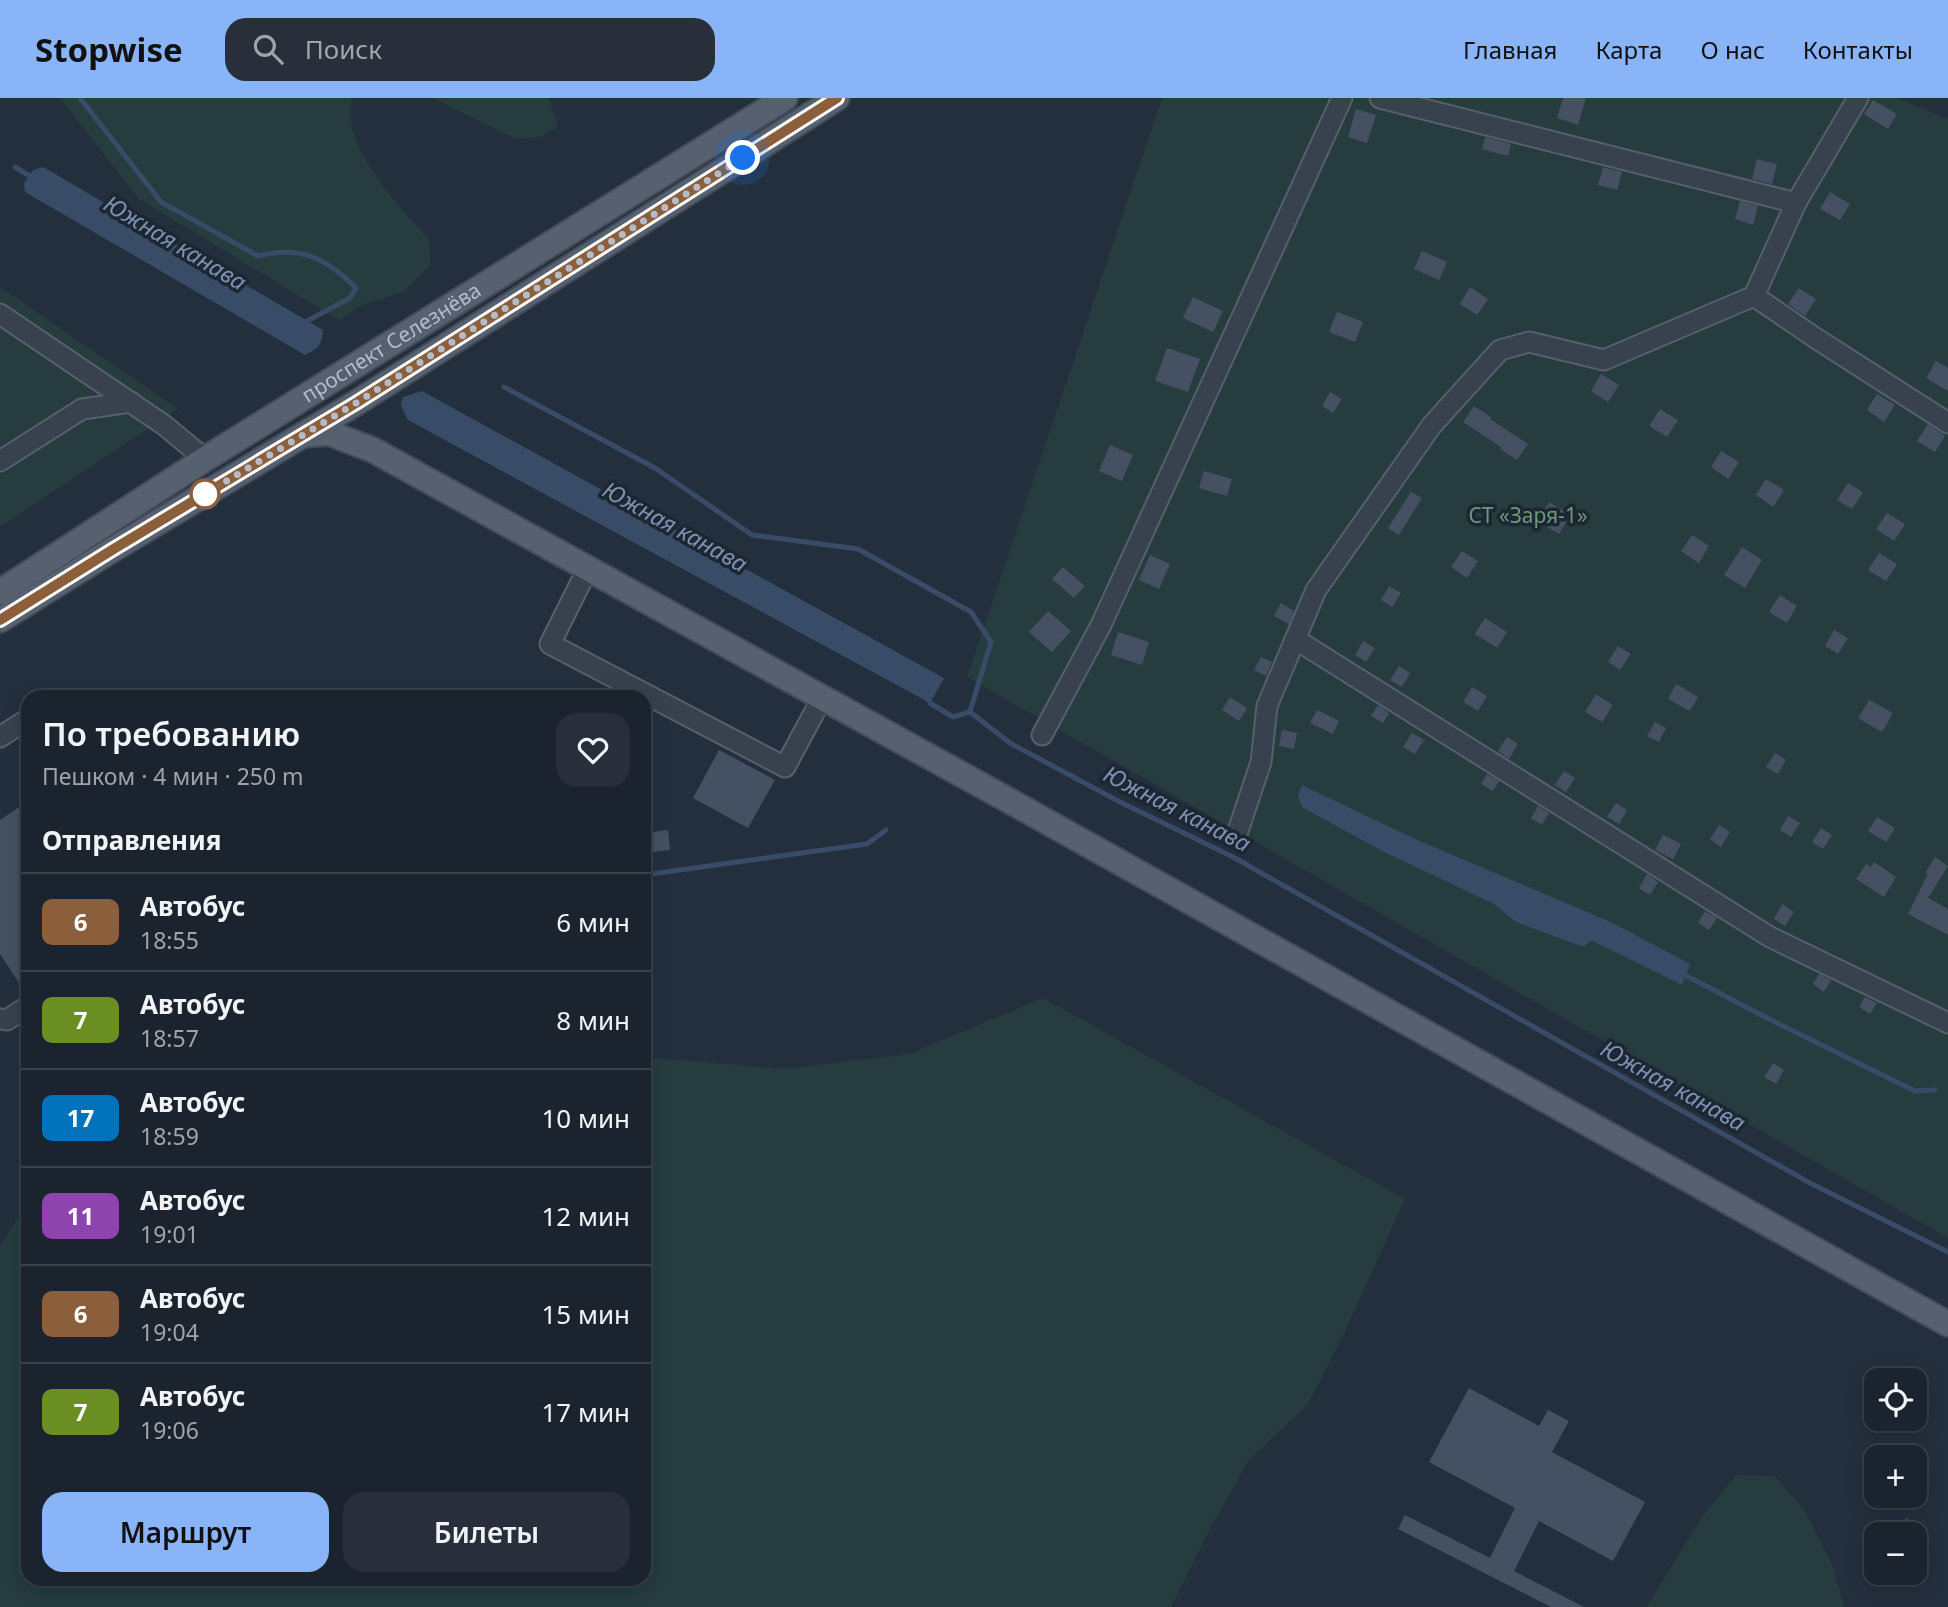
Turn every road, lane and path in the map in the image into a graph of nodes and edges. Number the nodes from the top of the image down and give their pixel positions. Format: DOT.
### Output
graph roads {
  1 [pos="785,98"];
  2 [pos="837,98"];
  3 [pos="1342,98"];
  4 [pos="1380,98"];
  5 [pos="1858,98"];
  6 [pos="1796,203"];
  7 [pos="1754,296"];
  8 [pos="0,314"];
  9 [pos="131,402"];
  10 [pos="356,403"];
  11 [pos="1948,423"];
  12 [pos="303,435"];
  13 [pos="364,446"];
  14 [pos="205,459"];
  15 [pos="0,461"];
  16 [pos="588,568"];
  17 [pos="0,592"];
  18 [pos="0,620"];
  19 [pos="1295,639"];
  20 [pos="638,690"];
  21 [pos="651,697"];
  22 [pos="822,698"];
  23 [pos="21,724"];
  24 [pos="1042,735"];
  25 [pos="0,737"];
  26 [pos="1237,834"];
  27 [pos="21,1011"];
  28 [pos="0,1019"];
  29 [pos="1948,1023"];
  30 [pos="1948,1324"];
  1 -- 14 [label="main road, проспект Селезнёва"];
  2 -- 10 [label="main road, проспект Селезнёва"];
  3 -- 24 [label="street"];
  4 -- 6 [label="street"];
  5 -- 6 [label="street"];
  6 -- 7 [label="street"];
  7 -- 11 [label="street"];
  7 -- 19 [label="street"];
  8 -- 9 [label="street"];
  9 -- 14 [label="street"];
  9 -- 15 [label="street"];
  10 -- 12 [label="main road, проспект Селезнёва"];
  10 -- 13 [label="main road"];
  12 -- 13 [label="main road"];
  12 -- 18 [label="main road, проспект Селезнёва"];
  13 -- 16 [label="main road"];
  14 -- 17 [label="main road, проспект Селезнёва"];
  16 -- 20 [label="street"];
  16 -- 22 [label="main road"];
  19 -- 26 [label="street"];
  19 -- 29 [label="street"];
  21 -- 22 [label="street"];
  22 -- 30 [label="main road"];
  23 -- 25 [label="street"];
  27 -- 28 [label="street"];
}
